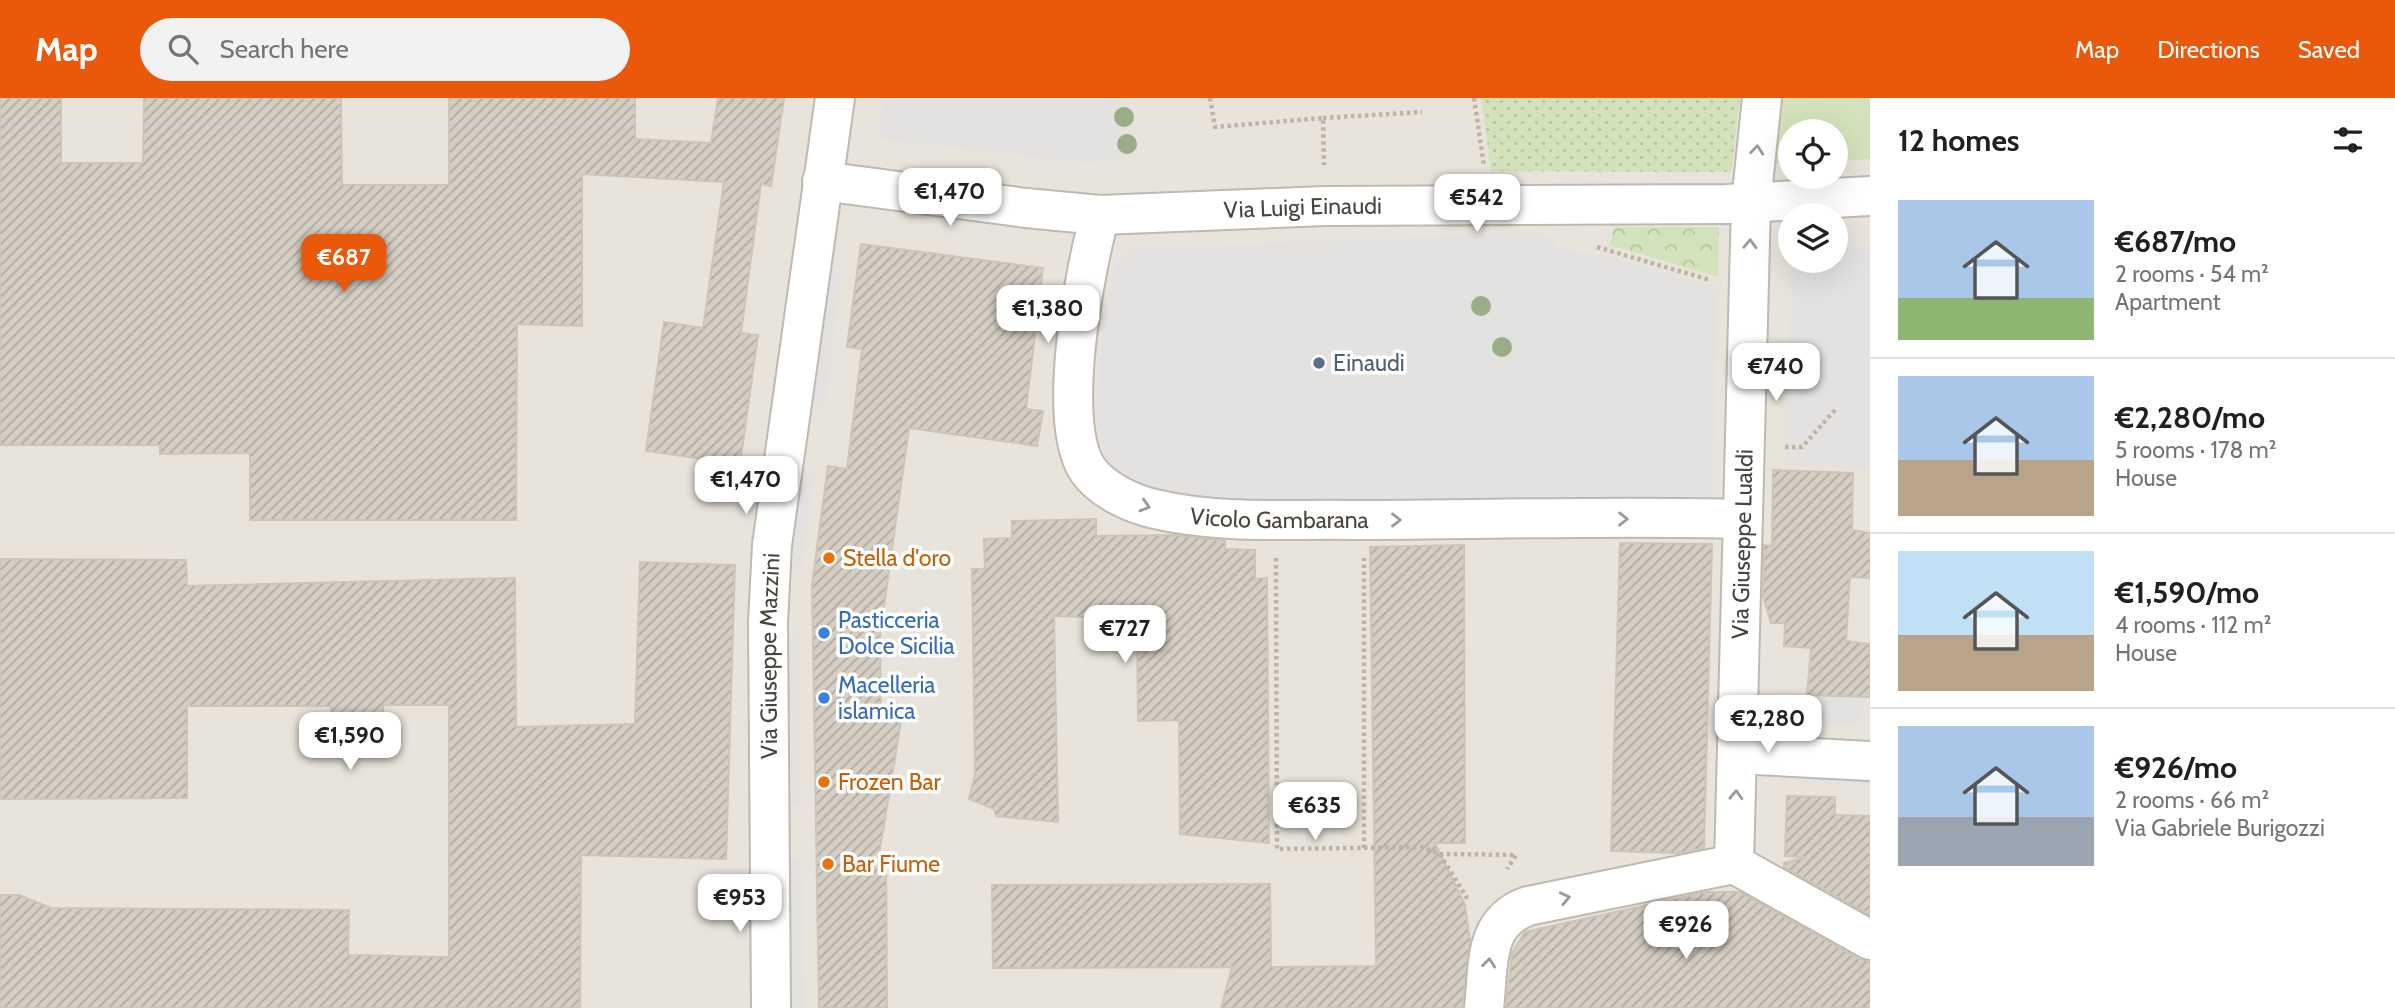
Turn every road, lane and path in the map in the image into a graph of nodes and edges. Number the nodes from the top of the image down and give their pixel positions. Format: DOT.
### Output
graph roads {
  1 [pos="835,98"];
  2 [pos="1210,98"];
  3 [pos="1474,98"];
  4 [pos="1762,98"];
  5 [pos="1422,112"];
  6 [pos="1323,118"];
  7 [pos="1485,177"];
  8 [pos="822,181"];
  9 [pos="1870,196"];
  10 [pos="1751,203"];
  11 [pos="1325,206"];
  12 [pos="1100,215"];
  13 [pos="1595,246"];
  14 [pos="1711,280"];
  15 [pos="1836,409"];
  16 [pos="1781,447"];
  17 [pos="1276,519"];
  18 [pos="1744,519"];
  19 [pos="1364,520"];
  20 [pos="1738,754"];
  21 [pos="1870,761"];
  22 [pos="1364,848"];
  23 [pos="1440,854"];
  24 [pos="1734,863"];
  25 [pos="1503,876"];
  26 [pos="1486,912"];
  27 [pos="1870,940"];
  28 [pos="772,1008"];
  29 [pos="1484,1008"];
  1 -- 8 [label="street, Via Giuseppe Mazzini"];
  2 -- 6 [label="path"];
  3 -- 7 [label="path"];
  10 -- 4 [label="street, Via Giuseppe Lualdi, one-way"];
  5 -- 6 [label="path"];
  6 -- 11 [label="path"];
  8 -- 12 [label="street, Via Luigi Einaudi"];
  8 -- 28 [label="street, Via Giuseppe Mazzini"];
  9 -- 10 [label="street, Via Luigi Einaudi"];
  10 -- 11 [label="street, Via Luigi Einaudi"];
  18 -- 10 [label="street, Via Giuseppe Lualdi, one-way"];
  11 -- 12 [label="street, Via Luigi Einaudi"];
  12 -- 17 [label="street, Vicolo Gambarana, one-way"];
  13 -- 14 [label="path"];
  15 -- 16 [label="path"];
  17 -- 19 [label="street, Vicolo Gambarana"];
  17 -- 22 [label="path"];
  19 -- 18 [label="street, Vicolo Gambarana, one-way"];
  18 -- 20 [label="street, Via Giuseppe Lualdi"];
  19 -- 22 [label="path"];
  20 -- 21 [label="street"];
  24 -- 20 [label="street, Via Giuseppe Lualdi, one-way"];
  22 -- 23 [label="path"];
  23 -- 25 [label="path"];
  23 -- 26 [label="path"];
  26 -- 24 [label="street, one-way"];
  24 -- 27 [label="street"];
  29 -- 26 [label="street, one-way"];
}
